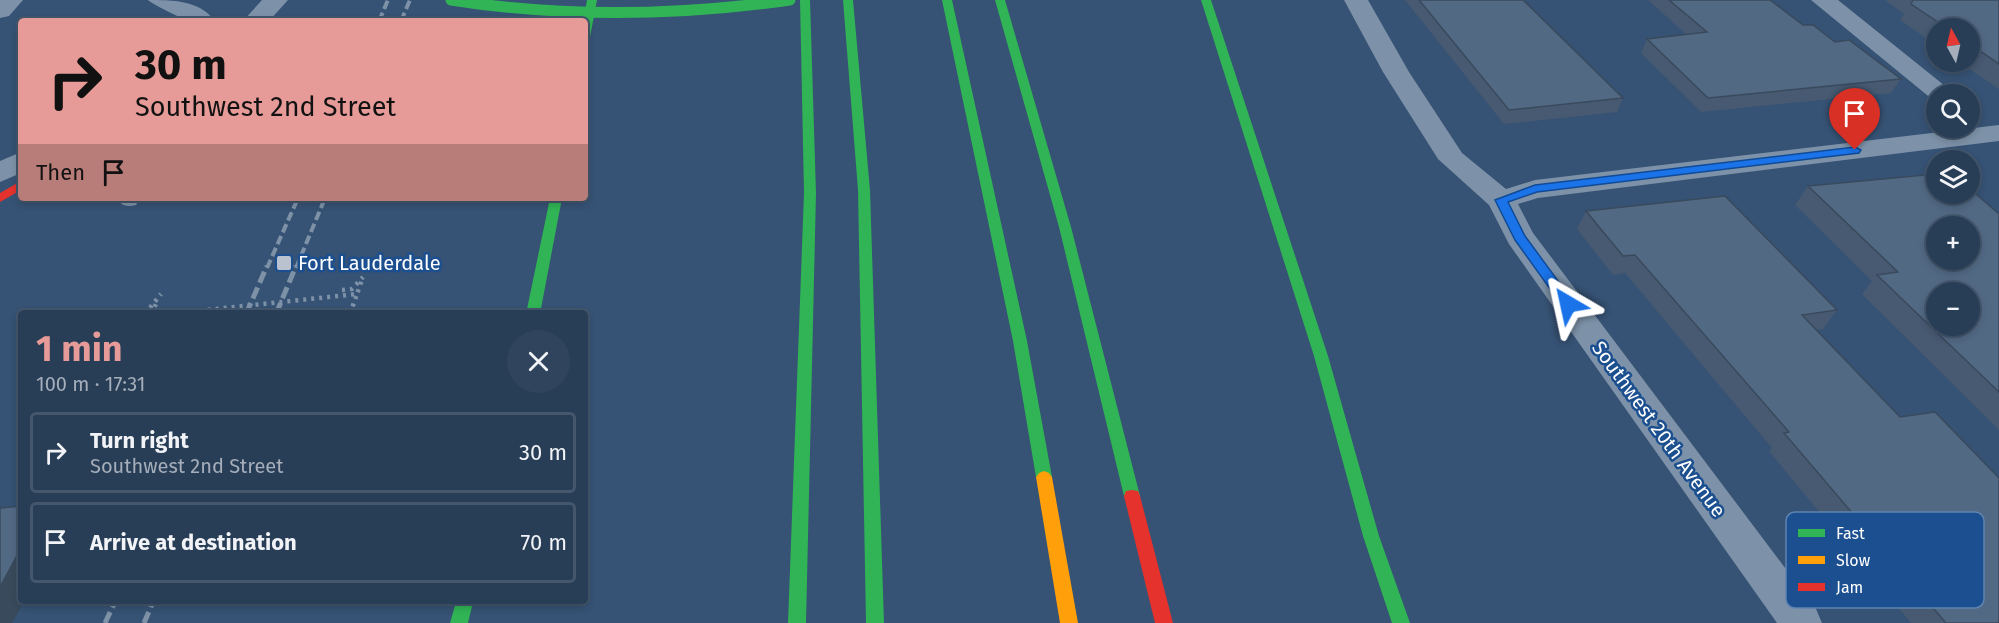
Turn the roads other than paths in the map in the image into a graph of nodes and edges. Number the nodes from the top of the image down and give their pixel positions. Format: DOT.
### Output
graph roads {
  1 [pos="11,0"];
  2 [pos="160,0"];
  3 [pos="276,0"];
  4 [pos="452,0"];
  5 [pos="592,0"];
  6 [pos="790,0"];
  7 [pos="805,0"];
  8 [pos="848,0"];
  9 [pos="947,0"];
  10 [pos="999,0"];
  11 [pos="1356,0"];
  12 [pos="1823,0"];
  13 [pos="1205,3"];
  14 [pos="0,11"];
  15 [pos="199,18"];
  16 [pos="258,18"];
  17 [pos="588,21"];
  18 [pos="1929,84"];
  19 [pos="1980,123"];
  20 [pos="1997,136"];
  21 [pos="18,163"];
  22 [pos="0,173"];
  23 [pos="18,174"];
  24 [pos="18,187"];
  25 [pos="0,198"];
  26 [pos="1501,200"];
  27 [pos="555,201"];
  28 [pos="534,310"];
  29 [pos="1786,602"];
  30 [pos="464,604"];
  31 [pos="1790,608"];
  32 [pos="459,623"];
  33 [pos="797,623"];
  34 [pos="874,623"];
  35 [pos="1069,623"];
  36 [pos="1164,623"];
  37 [pos="1401,623"];
  38 [pos="1801,623"];
  1 -- 14 [label="street"];
  2 -- 15 [label="street"];
  3 -- 16 [label="street"];
  4 -- 6 [label="highway, bridge"];
  5 -- 17 [label="highway"];
  7 -- 33 [label="highway"];
  8 -- 34 [label="highway"];
  9 -- 35 [label="highway"];
  10 -- 36 [label="highway"];
  11 -- 26 [label="street, Southwest 20th Avenue"];
  12 -- 18 [label="street"];
  13 -- 37 [label="highway"];
  19 -- 20 [label="street"];
  20 -- 26 [label="street"];
  21 -- 22 [label="street"];
  22 -- 23 [label="lane"];
  24 -- 25 [label="highway"];
  26 -- 29 [label="street, Southwest 20th Avenue"];
  27 -- 28 [label="highway"];
  30 -- 32 [label="highway"];
  31 -- 38 [label="street, Southwest 20th Avenue"];
}
